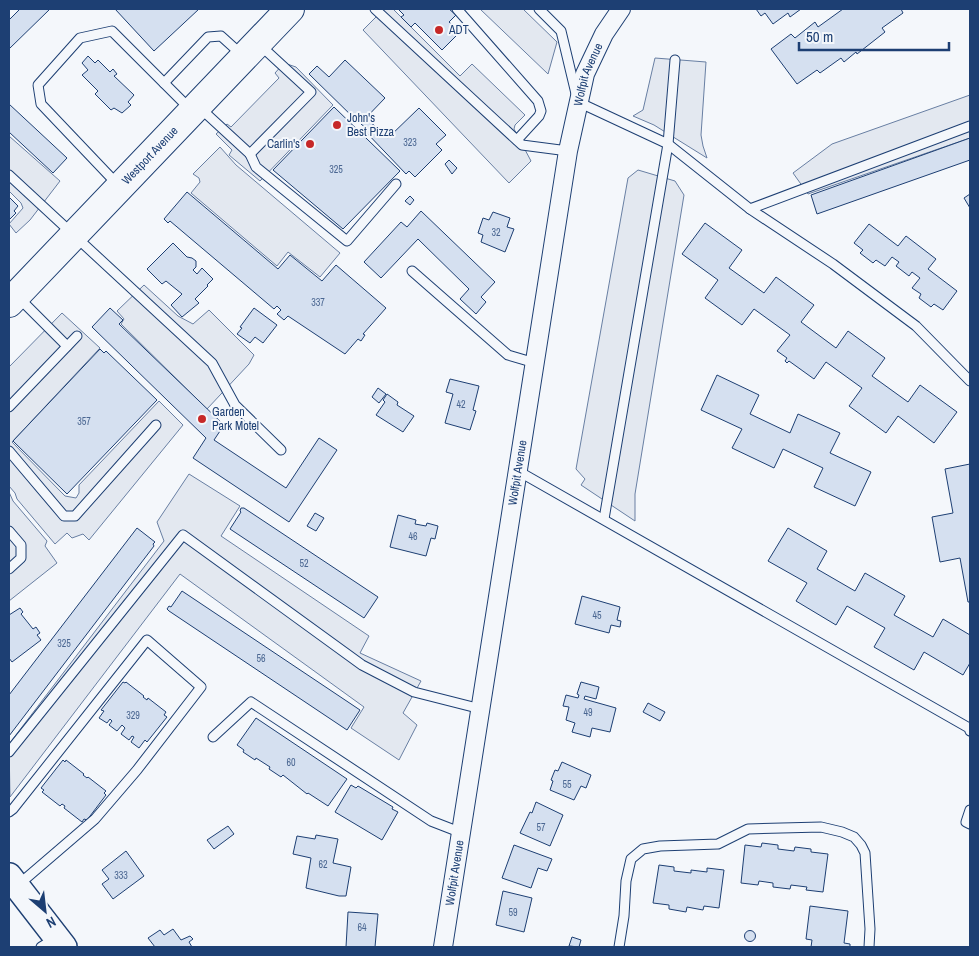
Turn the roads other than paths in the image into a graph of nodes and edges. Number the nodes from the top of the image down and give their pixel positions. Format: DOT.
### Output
graph roads {
  1 [pos="290,9"];
  2 [pos="376,9"];
  3 [pos="457,9"];
  4 [pos="539,9"];
  5 [pos="621,9"];
  6 [pos="250,50"];
  7 [pos="675,60"];
  8 [pos="164,83"];
  9 [pos="578,102"];
  10 [pos="195,109"];
  11 [pos="970,126"];
  12 [pos="517,140"];
  13 [pos="668,144"];
  14 [pos="568,151"];
  15 [pos="250,154"];
  16 [pos="9,175"];
  17 [pos="396,184"];
  18 [pos="120,187"];
  19 [pos="750,209"];
  20 [pos="74,236"];
  21 [pos="412,271"];
  22 [pos="12,299"];
  23 [pos="77,336"];
  24 [pos="67,346"];
  25 [pos="535,363"];
  26 [pos="970,381"];
  27 [pos="9,407"];
  28 [pos="156,425"];
  29 [pos="281,450"];
  30 [pos="9,451"];
  31 [pos="518,471"];
  32 [pos="604,519"];
  33 [pos="9,531"];
  34 [pos="9,569"];
  35 [pos="481,709"];
  36 [pos="970,728"];
  37 [pos="213,737"];
  38 [pos="9,752"];
  39 [pos="970,810"];
  40 [pos="9,812"];
  41 [pos="970,824"];
  42 [pos="462,833"];
  43 [pos="13,881"];
  44 [pos="54,944"];
  45 [pos="443,947"];
  46 [pos="619,947"];
  47 [pos="869,947"];
  1 -- 6 [label="main road, Westport Avenue"];
  2 -- 12 [label="lane"];
  3 -- 12 [label="lane"];
  4 -- 9 [label="lane"];
  5 -- 9 [label="street, Wolfpit Avenue"];
  6 -- 8 [label="lane"];
  6 -- 10 [label="main road, Westport Avenue"];
  6 -- 15 [label="lane"];
  7 -- 13 [label="lane"];
  8 -- 10 [label="lane"];
  8 -- 18 [label="lane"];
  9 -- 13 [label="lane"];
  9 -- 14 [label="street, Wolfpit Avenue"];
  10 -- 15 [label="lane"];
  10 -- 18 [label="main road, Westport Avenue"];
  11 -- 19 [label="lane"];
  12 -- 14 [label="lane"];
  13 -- 19 [label="lane"];
  13 -- 32 [label="lane"];
  14 -- 25 [label="street, Wolfpit Avenue"];
  15 -- 17 [label="lane"];
  16 -- 20 [label="lane"];
  18 -- 20 [label="main road, Westport Avenue"];
  19 -- 26 [label="lane"];
  20 -- 22 [label="main road, Westport Avenue"];
  20 -- 29 [label="lane"];
  21 -- 25 [label="lane"];
  22 -- 24 [label="lane"];
  23 -- 24 [label="lane"];
  24 -- 27 [label="lane"];
  25 -- 31 [label="street, Wolfpit Avenue"];
  28 -- 30 [label="lane"];
  31 -- 32 [label="lane"];
  31 -- 35 [label="street, Wolfpit Avenue"];
  32 -- 36 [label="lane"];
  33 -- 34 [label="lane"];
  35 -- 38 [label="lane"];
  35 -- 42 [label="street, Wolfpit Avenue"];
  37 -- 42 [label="lane"];
  39 -- 41 [label="lane"];
  40 -- 43 [label="lane"];
  42 -- 45 [label="street, Wolfpit Avenue"];
  43 -- 44 [label="street"];
  46 -- 47 [label="lane"];
}
